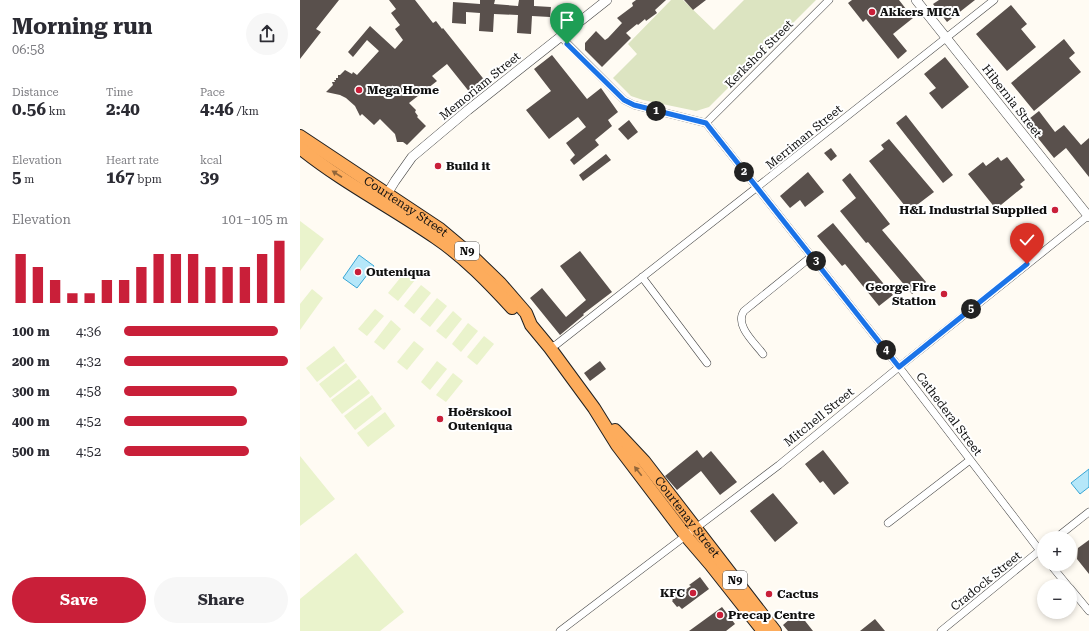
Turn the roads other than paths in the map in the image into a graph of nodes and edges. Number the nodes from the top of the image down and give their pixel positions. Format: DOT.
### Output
graph roads {
  1 [pos="607,0"];
  2 [pos="829,0"];
  3 [pos="916,0"];
  4 [pos="994,0"];
  5 [pos="560,36"];
  6 [pos="947,38"];
  7 [pos="706,123"];
  8 [pos="300,136"];
  9 [pos="300,148"];
  10 [pos="756,188"];
  11 [pos="384,199"];
  12 [pos="1089,216"];
  13 [pos="812,256"];
  14 [pos="642,277"];
  15 [pos="550,348"];
  16 [pos="763,354"];
  17 [pos="707,363"];
  18 [pos="899,367"];
  19 [pos="970,460"];
  20 [pos="1089,512"];
  21 [pos="888,523"];
  22 [pos="1065,531"];
  23 [pos="690,532"];
  24 [pos="1037,544"];
  25 [pos="1037,557"];
  26 [pos="1056,571"];
  27 [pos="1062,579"];
  28 [pos="1077,597"];
  29 [pos="1089,611"];
  30 [pos="560,631"];
  31 [pos="763,631"];
  32 [pos="775,631"];
  33 [pos="941,631"];
  1 -- 5 [label="street, Memoriam Street"];
  2 -- 7 [label="street, Kerkshof Street"];
  3 -- 6 [label="street, Hibernia Street"];
  4 -- 6 [label="street, Merriman Street"];
  5 -- 7 [label="street"];
  5 -- 11 [label="street, Memoriam Street"];
  6 -- 10 [label="street, Merriman Street"];
  6 -- 12 [label="street, Hibernia Street"];
  7 -- 10 [label="street, Cathederal Street"];
  8 -- 11 [label="highway, Courtenay Street / N9"];
  11 -- 9 [label="highway, Courtenay Street / N9, one-way"];
  10 -- 13 [label="street, Cathederal Street"];
  10 -- 14 [label="street, Merriman Street"];
  11 -- 15 [label="highway, Courtenay Street / N9"];
  12 -- 18 [label="street, Mitchell Street"];
  13 -- 16 [label="street"];
  13 -- 18 [label="street, Cathederal Street"];
  14 -- 15 [label="street, Merriman Street"];
  14 -- 17 [label="street"];
  15 -- 23 [label="highway, Courtenay Street / N9"];
  18 -- 19 [label="street, Cathederal Street"];
  18 -- 23 [label="street, Mitchell Street"];
  19 -- 21 [label="street"];
  19 -- 24 [label="street, Cathederal Street"];
  20 -- 22 [label="street"];
  23 -- 30 [label="street, Mitchell Street"];
  23 -- 31 [label="highway, Courtenay Street / N9"];
  23 -- 32 [label="highway, Courtenay Street / N9"];
  25 -- 33 [label="street, Cradock Street"];
  26 -- 27 [label="street"];
  28 -- 29 [label="street"];
}
